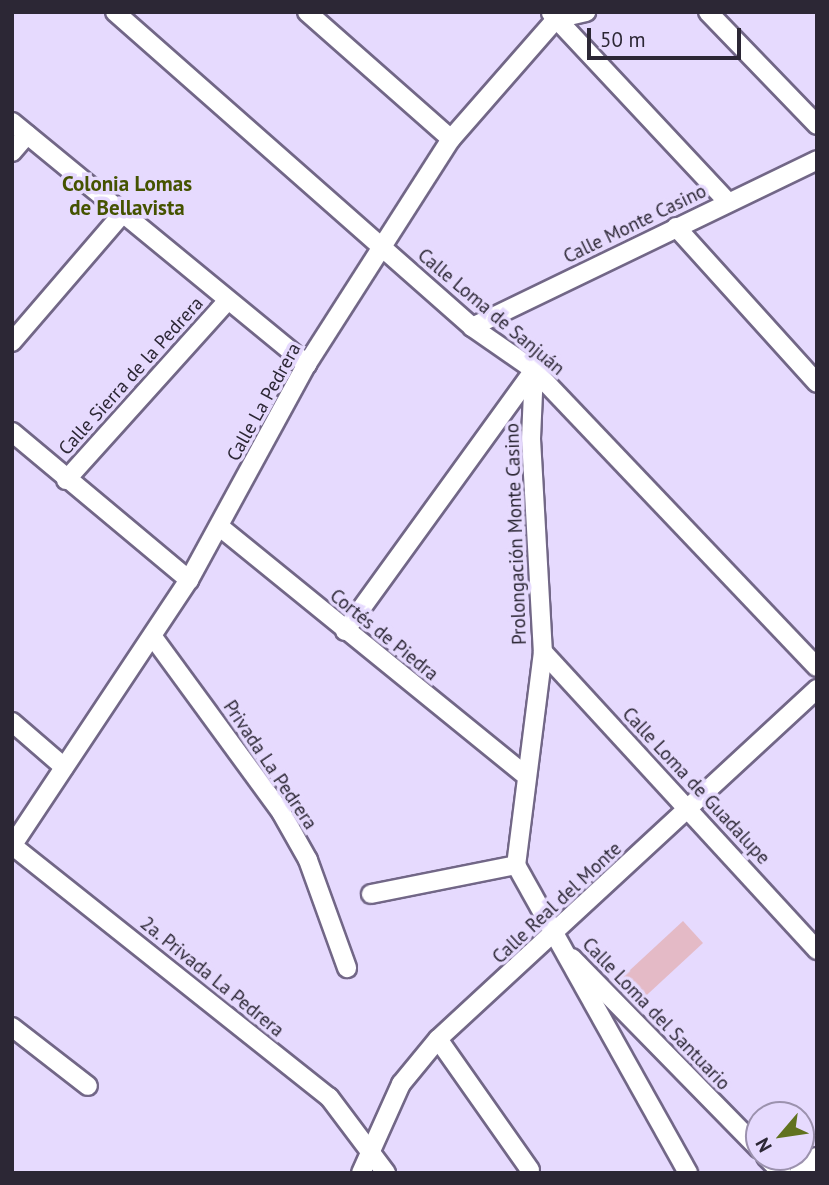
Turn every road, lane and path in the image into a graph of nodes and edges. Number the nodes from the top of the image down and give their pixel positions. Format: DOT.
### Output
graph roads {
  1 [pos="116,12"];
  2 [pos="307,12"];
  3 [pos="586,12"];
  4 [pos="708,12"];
  5 [pos="553,16"];
  6 [pos="12,122"];
  7 [pos="817,125"];
  8 [pos="27,135"];
  9 [pos="451,139"];
  10 [pos="12,152"];
  11 [pos="817,160"];
  12 [pos="729,202"];
  13 [pos="122,214"];
  14 [pos="676,227"];
  15 [pos="382,248"];
  16 [pos="227,301"];
  17 [pos="472,327"];
  18 [pos="12,342"];
  19 [pos="307,364"];
  20 [pos="534,370"];
  21 [pos="817,383"];
  22 [pos="12,432"];
  23 [pos="66,480"];
  24 [pos="220,527"];
  25 [pos="189,580"];
  26 [pos="345,631"];
  27 [pos="153,636"];
  28 [pos="543,652"];
  29 [pos="817,667"];
  30 [pos="817,689"];
  31 [pos="12,722"];
  32 [pos="64,767"];
  33 [pos="523,774"];
  34 [pos="687,807"];
  35 [pos="12,846"];
  36 [pos="516,865"];
  37 [pos="371,894"];
  38 [pos="553,938"];
  39 [pos="817,950"];
  40 [pos="347,968"];
  41 [pos="12,1027"];
  42 [pos="438,1039"];
  43 [pos="88,1086"];
  44 [pos="745,1135"];
  45 [pos="371,1155"];
  46 [pos="817,1157"];
  47 [pos="530,1170"];
  48 [pos="361,1173"];
  49 [pos="386,1173"];
  50 [pos="688,1173"];
  51 [pos="799,1173"];
  1 -- 15 [label="street, Calle Loma de Sanjuán"];
  2 -- 9 [label="street"];
  3 -- 5 [label="street"];
  4 -- 7 [label="street"];
  5 -- 9 [label="street, Calle La Pedrera"];
  5 -- 12 [label="street"];
  6 -- 8 [label="street"];
  8 -- 10 [label="street"];
  8 -- 13 [label="street"];
  9 -- 15 [label="street, Calle La Pedrera"];
  11 -- 12 [label="street, Calle Monte Casino"];
  12 -- 14 [label="street, Calle Monte Casino"];
  13 -- 16 [label="street"];
  13 -- 18 [label="street"];
  14 -- 17 [label="street, Calle Monte Casino"];
  14 -- 21 [label="street"];
  15 -- 17 [label="street, Calle Loma de Sanjuán"];
  15 -- 19 [label="street, Calle La Pedrera"];
  16 -- 19 [label="street"];
  16 -- 23 [label="street, Calle Sierra de la Pedrera"];
  17 -- 20 [label="street, Calle Loma de Sanjuán"];
  19 -- 24 [label="street, Calle La Pedrera"];
  20 -- 26 [label="street"];
  20 -- 28 [label="street, Prolongación Monte Casino"];
  20 -- 29 [label="street, Calle Loma de Sanjuán"];
  22 -- 23 [label="street"];
  23 -- 25 [label="street"];
  24 -- 25 [label="street, Calle La Pedrera"];
  24 -- 26 [label="street, Cortés de Piedra"];
  25 -- 27 [label="street, Calle La Pedrera"];
  26 -- 33 [label="street, Cortés de Piedra"];
  27 -- 32 [label="street, Calle La Pedrera"];
  27 -- 40 [label="street, Privada La Pedrera"];
  28 -- 33 [label="street, Prolongación Monte Casino"];
  28 -- 34 [label="street, Calle Loma de Guadalupe"];
  30 -- 34 [label="street, Calle Real del Monte"];
  31 -- 32 [label="street"];
  32 -- 35 [label="street, Calle La Pedrera"];
  33 -- 36 [label="street, Prolongación Monte Casino"];
  34 -- 38 [label="street, Calle Real del Monte"];
  34 -- 39 [label="street, Calle Loma de Guadalupe"];
  35 -- 45 [label="street, 2a. Privada La Pedrera"];
  36 -- 37 [label="street"];
  36 -- 38 [label="street"];
  38 -- 42 [label="street, Calle Real del Monte"];
  38 -- 44 [label="street, Calle Loma del Santuario"];
  38 -- 50 [label="street"];
  41 -- 43 [label="street"];
  42 -- 45 [label="street, Calle Real del Monte"];
  42 -- 47 [label="street"];
  45 -- 48 [label="street, Calle Real del Monte"];
  45 -- 49 [label="street, 2a. Privada La Pedrera"];
  46 -- 51 [label="street"];
}
